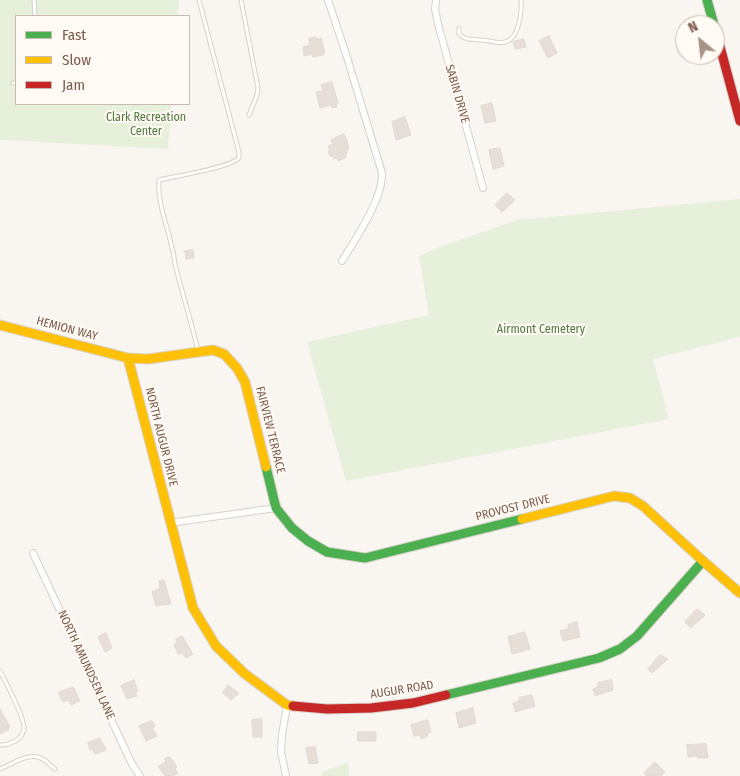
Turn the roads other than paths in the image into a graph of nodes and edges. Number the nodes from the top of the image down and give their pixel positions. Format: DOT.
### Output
graph roads {
  1 [pos="34,0"];
  2 [pos="199,0"];
  3 [pos="241,0"];
  4 [pos="328,0"];
  5 [pos="436,0"];
  6 [pos="521,0"];
  7 [pos="707,0"];
  8 [pos="35,15"];
  9 [pos="711,15"];
  10 [pos="459,28"];
  11 [pos="725,65"];
  12 [pos="249,115"];
  13 [pos="740,121"];
  14 [pos="483,188"];
  15 [pos="342,261"];
  16 [pos="0,325"];
  17 [pos="199,352"];
  18 [pos="128,358"];
  19 [pos="276,508"];
  20 [pos="170,523"];
  21 [pos="33,553"];
  22 [pos="702,562"];
  23 [pos="740,593"];
  24 [pos="0,671"];
  25 [pos="287,705"];
  26 [pos="0,745"];
  27 [pos="55,769"];
  28 [pos="0,770"];
  29 [pos="140,776"];
  30 [pos="286,776"];
  1 -- 8 [label="lane"];
  2 -- 17 [label="lane"];
  3 -- 12 [label="lane"];
  4 -- 15 [label="street"];
  5 -- 14 [label="street, SABIN DRIVE"];
  6 -- 10 [label="lane"];
  7 -- 9 [label="street"];
  11 -- 13 [label="street"];
  16 -- 18 [label="street, HEMION WAY"];
  17 -- 18 [label="street, FAIRVIEW TERRACE"];
  17 -- 19 [label="street, FAIRVIEW TERRACE"];
  18 -- 20 [label="street, NORTH AUGUR DRIVE"];
  19 -- 20 [label="street"];
  19 -- 22 [label="street, PROVOST DRIVE"];
  20 -- 25 [label="street"];
  21 -- 29 [label="street, NORTH AMUNDSEN LANE"];
  22 -- 23 [label="street, PROVOST DRIVE"];
  22 -- 25 [label="street, AUGUR ROAD"];
  24 -- 26 [label="lane"];
  25 -- 30 [label="street"];
  27 -- 28 [label="lane"];
}
